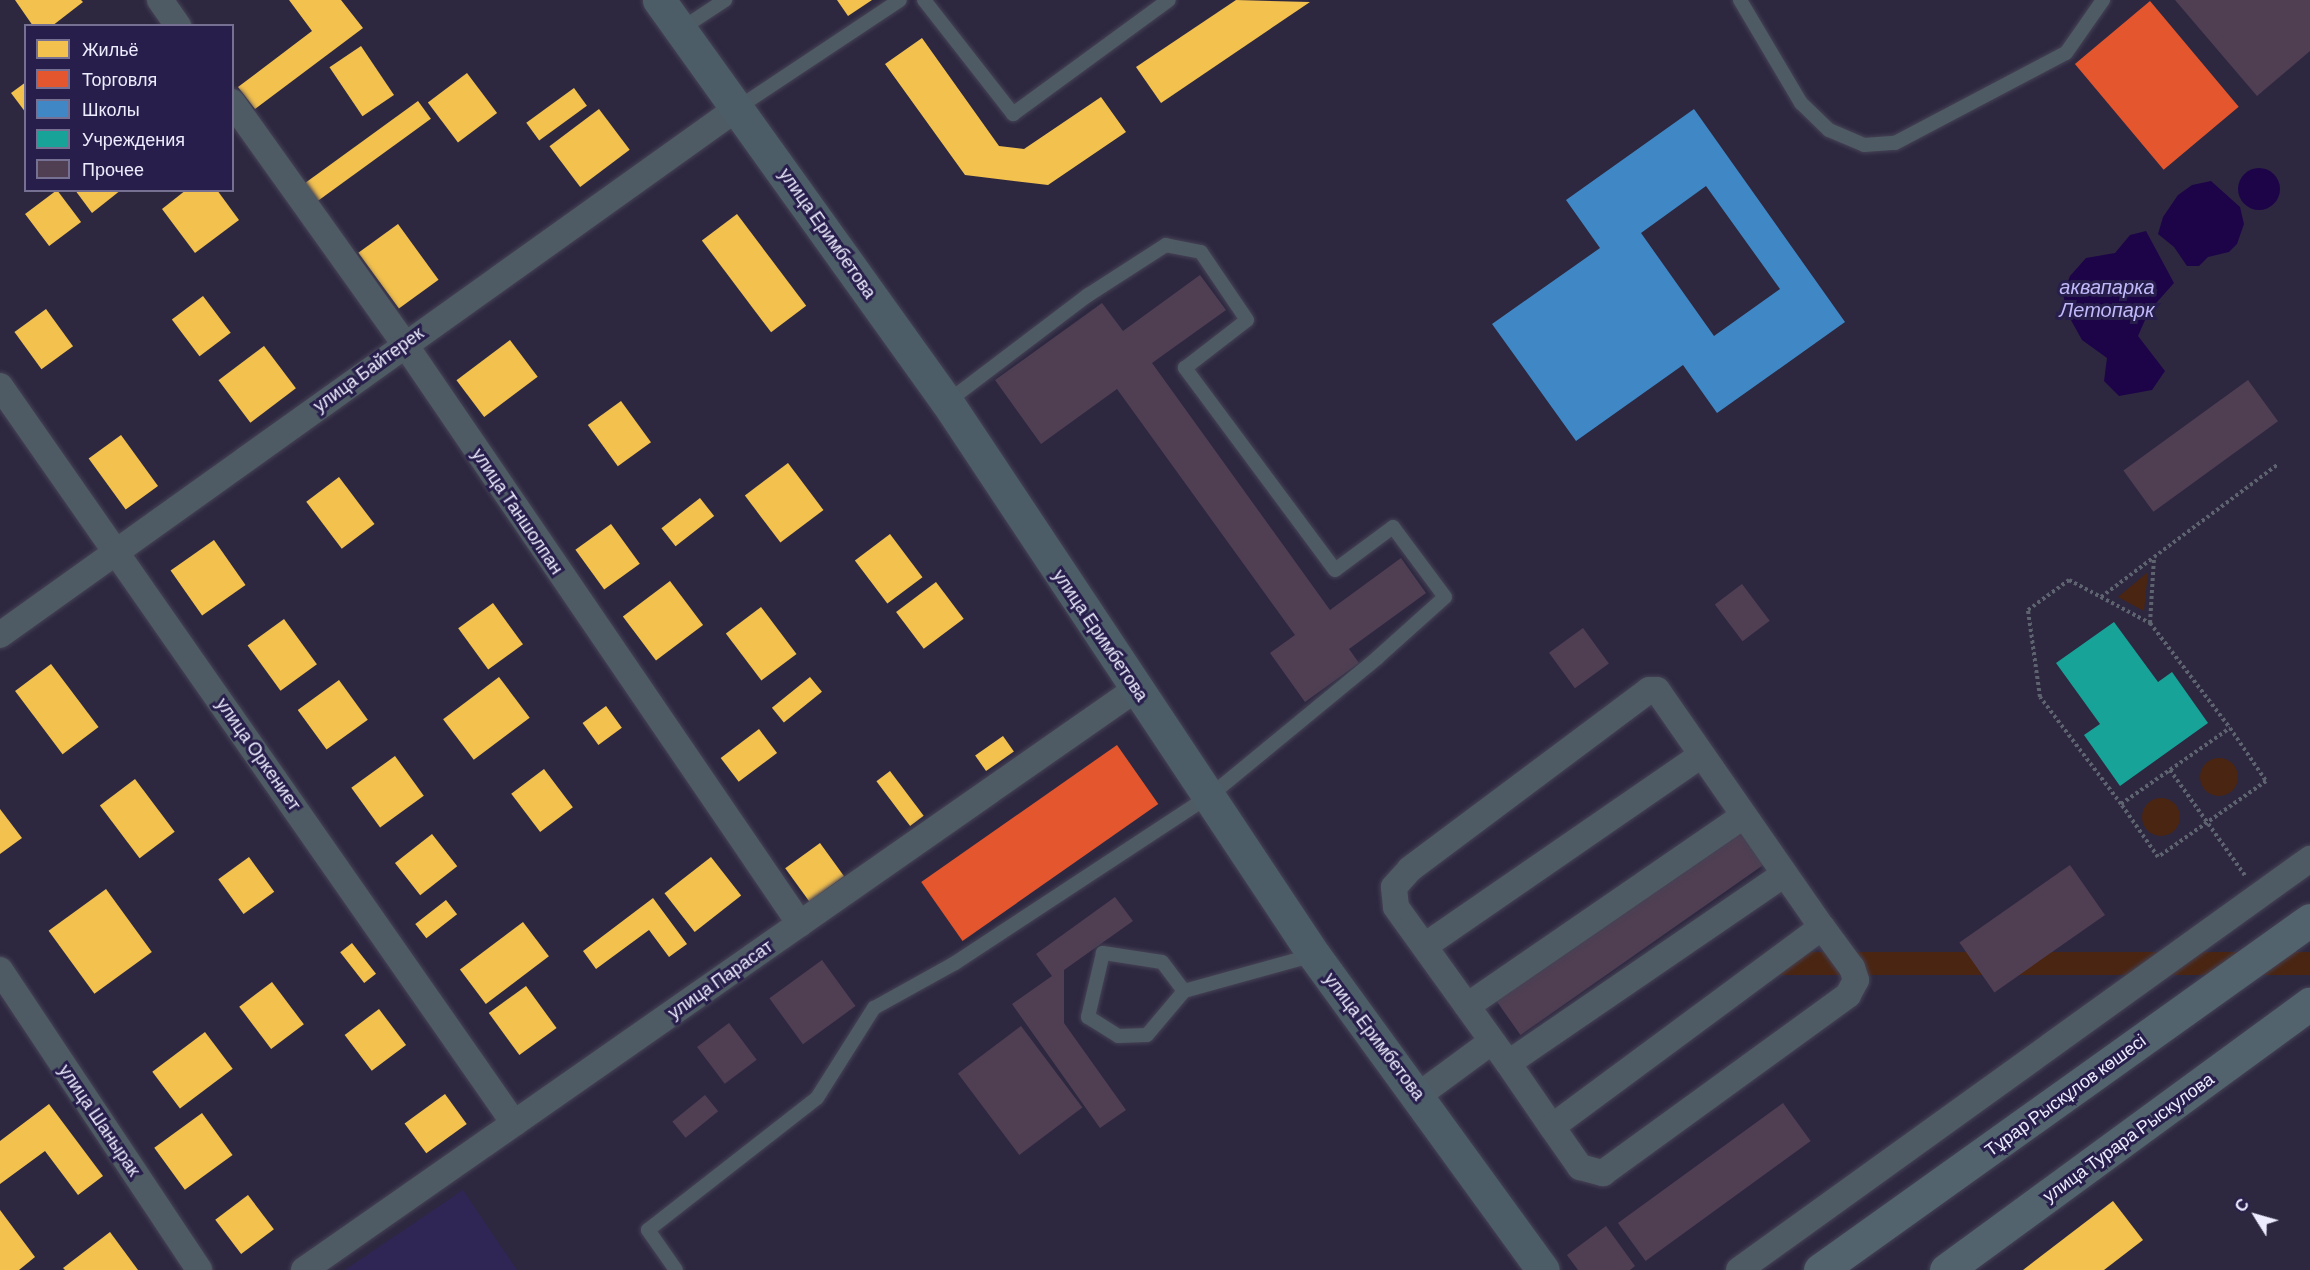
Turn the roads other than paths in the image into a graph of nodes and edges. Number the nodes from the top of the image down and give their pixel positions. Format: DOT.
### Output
graph roads {
  1 [pos="160,0"];
  2 [pos="659,0"];
  3 [pos="725,0"];
  4 [pos="900,0"];
  5 [pos="924,0"];
  6 [pos="1169,0"];
  7 [pos="1740,0"];
  8 [pos="2103,0"];
  9 [pos="177,24"];
  10 [pos="681,29"];
  11 [pos="234,105"];
  12 [pos="739,107"];
  13 [pos="404,344"];
  14 [pos="0,386"];
  15 [pos="947,402"];
  16 [pos="118,550"];
  17 [pos="0,635"];
  18 [pos="1136,689"];
  19 [pos="1701,754"];
  20 [pos="1211,795"];
  21 [pos="1743,816"];
  22 [pos="2310,859"];
  23 [pos="1783,875"];
  24 [pos="2310,920"];
  25 [pos="800,924"];
  26 [pos="1822,927"];
  27 [pos="1426,945"];
  28 [pos="1314,955"];
  29 [pos="0,970"];
  30 [pos="1184,991"];
  31 [pos="2310,1004"];
  32 [pos="1467,1006"];
  33 [pos="1491,1042"];
  34 [pos="1508,1063"];
  35 [pos="1419,1095"];
  36 [pos="514,1123"];
  37 [pos="1552,1127"];
  38 [pos="199,1270"];
  39 [pos="304,1270"];
  40 [pos="676,1270"];
  41 [pos="1543,1270"];
  42 [pos="1739,1270"];
  43 [pos="1820,1270"];
  44 [pos="1946,1270"];
  1 -- 9 [label="street"];
  2 -- 10 [label="main road, улица Еримбетова"];
  3 -- 10 [label="lane"];
  4 -- 12 [label="lane"];
  5 -- 6 [label="lane"];
  7 -- 8 [label="lane"];
  10 -- 12 [label="main road, улица Еримбетова"];
  11 -- 13 [label="street, улица Таншолпан"];
  12 -- 13 [label="street, улица Байтерек"];
  12 -- 15 [label="main road, улица Еримбетова"];
  13 -- 16 [label="street, улица Байтерек"];
  13 -- 25 [label="street, улица Таншолпан"];
  14 -- 16 [label="street, улица Оркениет"];
  15 -- 18 [label="main road, улица Еримбетова"];
  15 -- 20 [label="lane"];
  16 -- 17 [label="street, улица Байтерек"];
  16 -- 36 [label="street, улица Оркениет"];
  18 -- 20 [label="main road, улица Еримбетова"];
  18 -- 25 [label="street, улица Парасат"];
  19 -- 21 [label="street"];
  19 -- 27 [label="street"];
  19 -- 27 [label="street"];
  20 -- 28 [label="main road, улица Еримбетова"];
  20 -- 40 [label="lane"];
  21 -- 23 [label="street"];
  21 -- 32 [label="street"];
  22 -- 42 [label="street"];
  23 -- 26 [label="street"];
  23 -- 34 [label="street"];
  24 -- 43 [label="main road, Тұрар Рыскұлов көшесі"];
  25 -- 36 [label="street, улица Парасат"];
  26 -- 37 [label="street"];
  26 -- 37 [label="street"];
  27 -- 32 [label="street"];
  28 -- 30 [label="lane"];
  28 -- 35 [label="main road, улица Еримбетова"];
  29 -- 38 [label="street, улица Шанырак"];
  30 -- 30 [label="lane"];
  31 -- 44 [label="main road, улица Турара Рыскулова"];
  32 -- 33 [label="street"];
  33 -- 34 [label="street"];
  33 -- 35 [label="street"];
  34 -- 37 [label="street"];
  35 -- 41 [label="main road, улица Еримбетова"];
  36 -- 39 [label="street, улица Парасат"];
}
